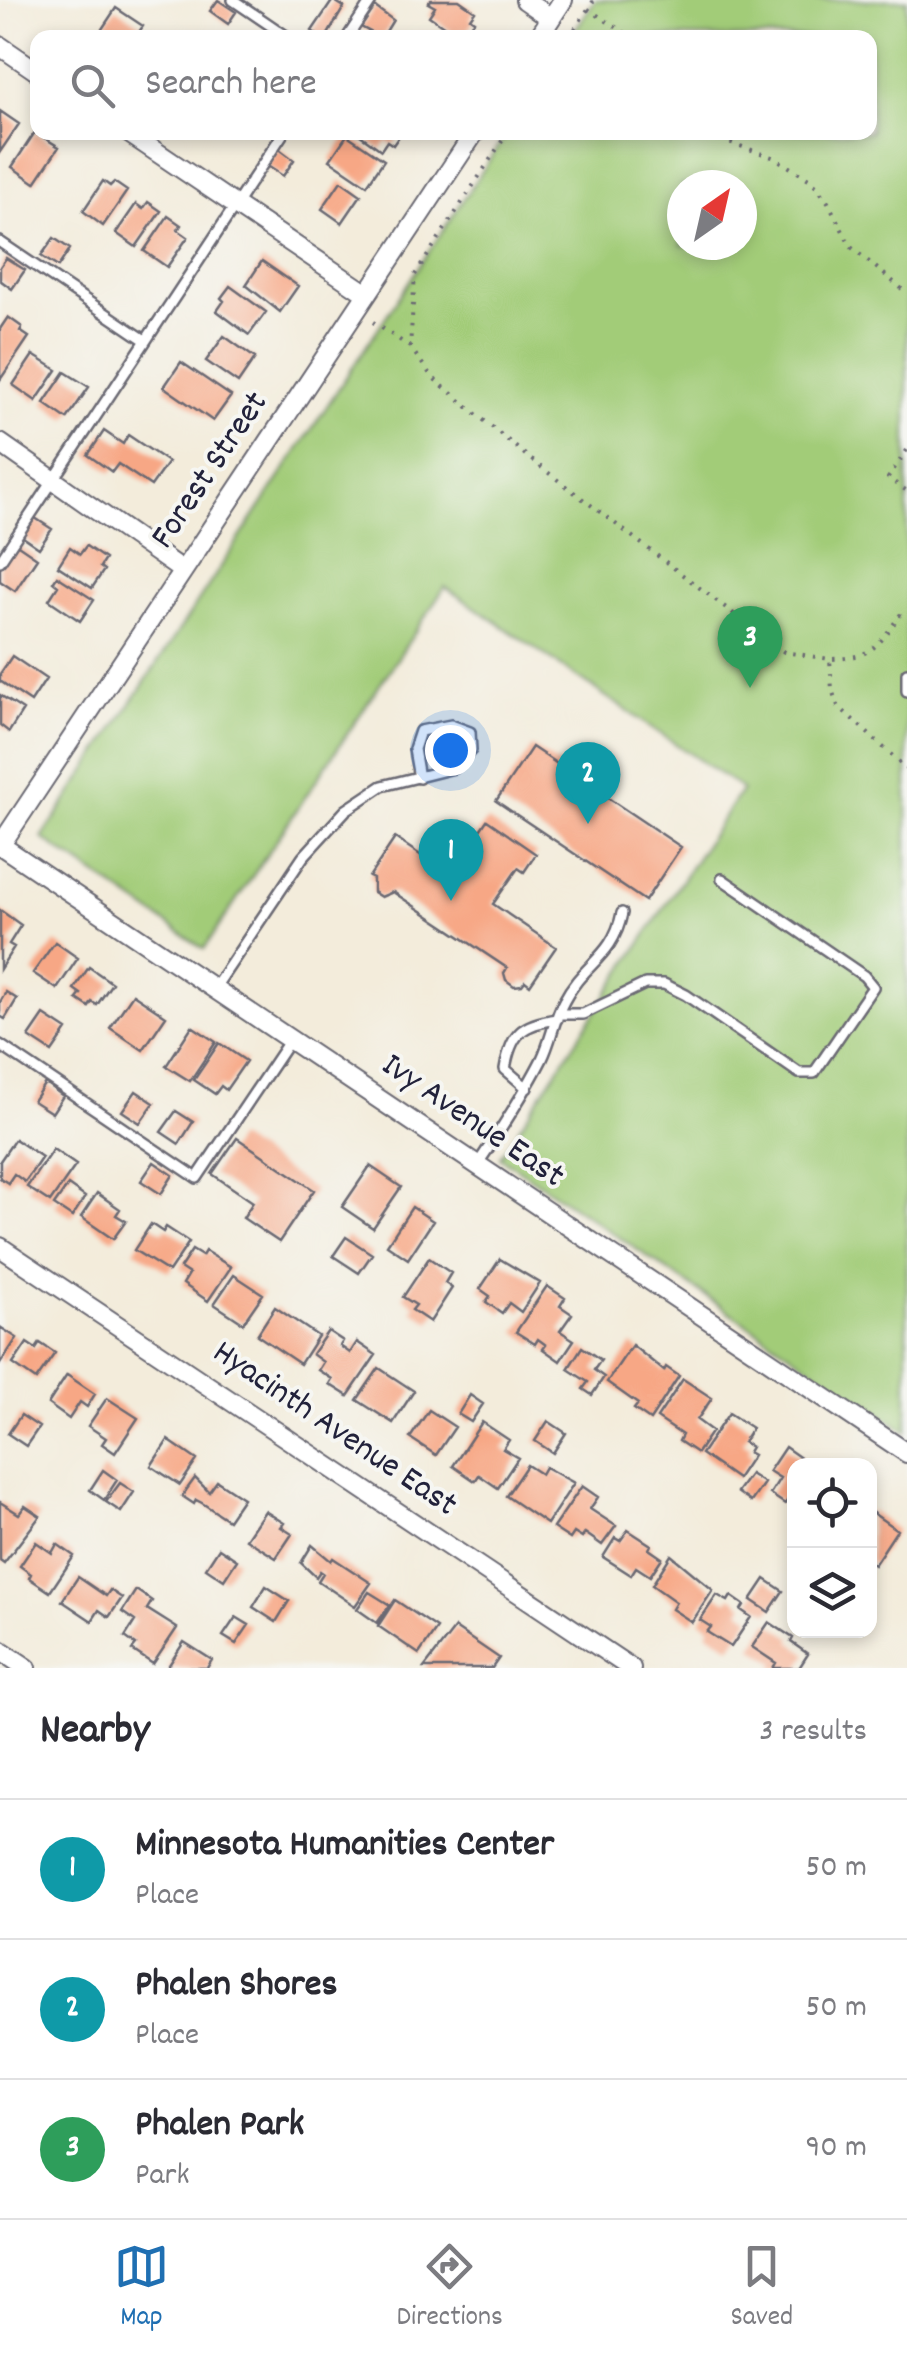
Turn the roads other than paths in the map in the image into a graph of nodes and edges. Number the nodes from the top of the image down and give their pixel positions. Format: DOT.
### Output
graph roads {
  1 [pos="233,0"];
  2 [pos="372,0"];
  3 [pos="525,0"];
  4 [pos="563,0"];
  5 [pos="551,18"];
  6 [pos="277,30"];
  7 [pos="352,30"];
  8 [pos="543,30"];
  9 [pos="0,46"];
  10 [pos="30,67"];
  11 [pos="139,140"];
  12 [pos="279,140"];
  13 [pos="470,140"];
  14 [pos="236,206"];
  15 [pos="0,242"];
  16 [pos="362,303"];
  17 [pos="145,340"];
  18 [pos="0,443"];
  19 [pos="55,480"];
  20 [pos="0,561"];
  21 [pos="183,571"];
  22 [pos="907,673"];
  23 [pos="907,691"];
  24 [pos="419,778"];
  25 [pos="0,846"];
  26 [pos="722,879"];
  27 [pos="622,912"];
  28 [pos="214,989"];
  29 [pos="558,1016"];
  30 [pos="290,1040"];
  31 [pos="0,1045"];
  32 [pos="527,1088"];
  33 [pos="476,1165"];
  34 [pos="0,1247"];
  35 [pos="907,1454"];
  36 [pos="0,1650"];
  37 [pos="27,1668"];
  38 [pos="631,1668"];
  1 -- 6 [label="lane"];
  2 -- 7 [label="lane"];
  3 -- 5 [label="street"];
  4 -- 5 [label="street"];
  5 -- 8 [label="street"];
  9 -- 10 [label="street"];
  11 -- 14 [label="street"];
  12 -- 14 [label="lane"];
  13 -- 16 [label="street, Forest Street"];
  14 -- 16 [label="street"];
  14 -- 17 [label="lane"];
  15 -- 17 [label="lane"];
  16 -- 21 [label="street, Forest Street"];
  17 -- 19 [label="lane"];
  18 -- 19 [label="street"];
  19 -- 20 [label="lane"];
  19 -- 21 [label="street"];
  21 -- 25 [label="street, Forest Street"];
  22 -- 23 [label="lane"];
  24 -- 24 [label="lane"];
  24 -- 28 [label="lane"];
  25 -- 28 [label="street, Ivy Avenue East"];
  26 -- 29 [label="lane"];
  27 -- 29 [label="lane"];
  28 -- 30 [label="street, Ivy Avenue East"];
  29 -- 32 [label="lane"];
  29 -- 32 [label="lane"];
  30 -- 31 [label="lane"];
  30 -- 33 [label="street, Ivy Avenue East"];
  32 -- 33 [label="lane"];
  33 -- 35 [label="street, Ivy Avenue East"];
  34 -- 38 [label="street, Hyacinth Avenue East"];
  36 -- 37 [label="street"];
}
